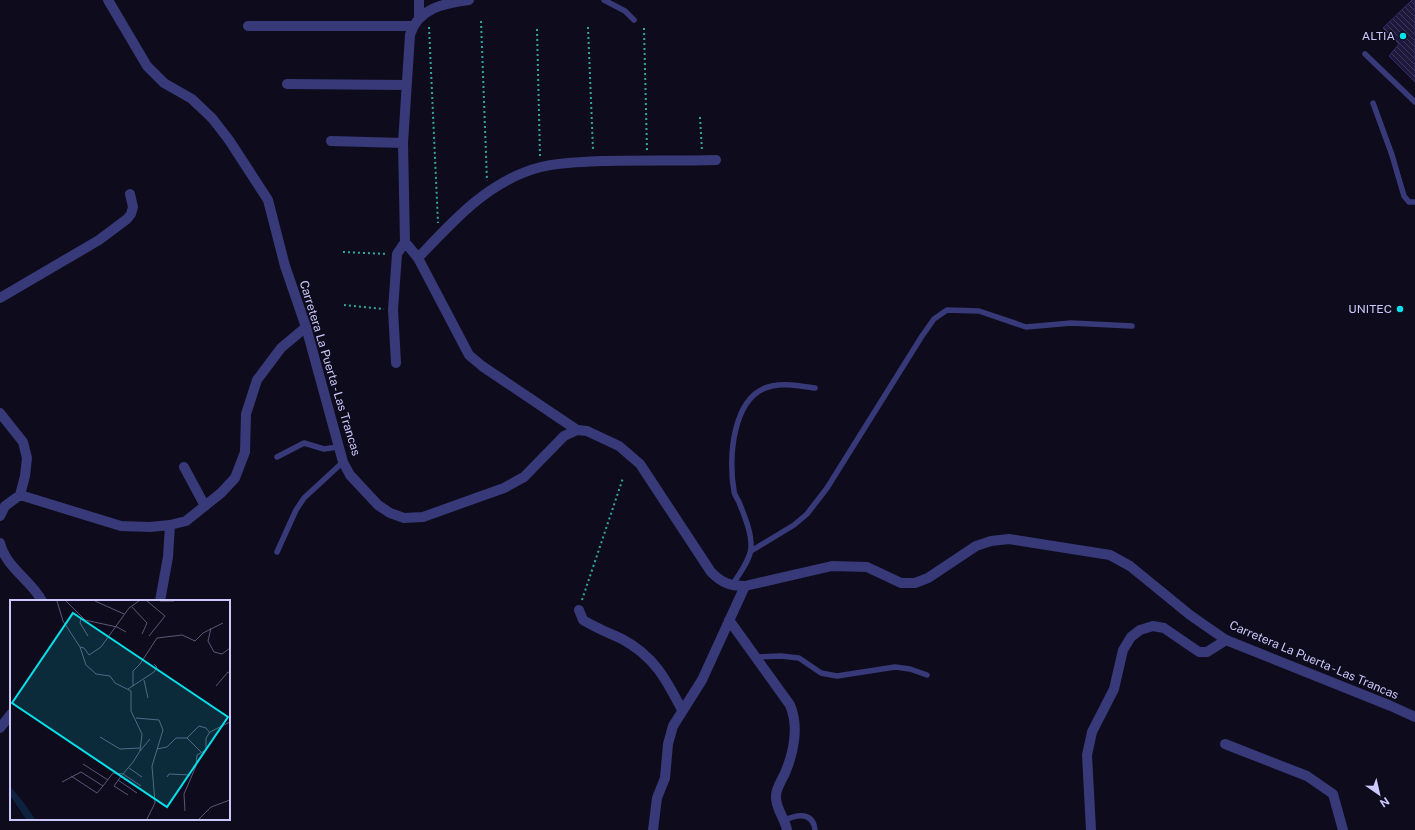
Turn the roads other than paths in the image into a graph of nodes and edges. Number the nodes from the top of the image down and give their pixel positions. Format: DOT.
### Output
graph roads {
  1 [pos="108,0"];
  2 [pos="419,0"];
  3 [pos="469,0"];
  4 [pos="604,0"];
  5 [pos="634,20"];
  6 [pos="416,21"];
  7 [pos="248,26"];
  8 [pos="1365,54"];
  9 [pos="287,84"];
  10 [pos="406,85"];
  11 [pos="1415,102"];
  12 [pos="1373,103"];
  13 [pos="331,141"];
  14 [pos="403,143"];
  15 [pos="716,160"];
  16 [pos="130,194"];
  17 [pos="1415,202"];
  18 [pos="405,242"];
  19 [pos="418,258"];
  20 [pos="0,298"];
  21 [pos="1132,326"];
  22 [pos="306,327"];
  23 [pos="396,363"];
  24 [pos="815,388"];
  25 [pos="0,413"];
  26 [pos="577,430"];
  27 [pos="338,447"];
  28 [pos="277,457"];
  29 [pos="343,462"];
  30 [pos="184,467"];
  31 [pos="20,495"];
  32 [pos="205,506"];
  33 [pos="0,516"];
  34 [pos="170,525"];
  35 [pos="0,543"];
  36 [pos="751,551"];
  37 [pos="277,552"];
  38 [pos="732,586"];
  39 [pos="745,586"];
  40 [pos="41,600"];
  41 [pos="160,600"];
  42 [pos="579,610"];
  43 [pos="729,620"];
  44 [pos="1226,640"];
  45 [pos="756,657"];
  46 [pos="927,675"];
  47 [pos="682,710"];
  48 [pos="10,715"];
  49 [pos="1415,717"];
  50 [pos="0,728"];
  51 [pos="1225,744"];
  52 [pos="786,825"];
  53 [pos="653,830"];
  54 [pos="815,830"];
  55 [pos="1091,830"];
  56 [pos="1343,830"];
  1 -- 22 [label="street, Carretera La Puerta - Las Trancas"];
  2 -- 6 [label="street"];
  3 -- 6 [label="street"];
  4 -- 5 [label="lane"];
  6 -- 7 [label="street"];
  6 -- 10 [label="street"];
  8 -- 11 [label="lane"];
  9 -- 10 [label="street"];
  10 -- 14 [label="street"];
  12 -- 17 [label="lane"];
  13 -- 14 [label="street"];
  14 -- 18 [label="street"];
  15 -- 19 [label="street"];
  16 -- 20 [label="street"];
  18 -- 19 [label="street"];
  18 -- 23 [label="street"];
  19 -- 26 [label="street"];
  21 -- 36 [label="lane"];
  22 -- 27 [label="street, Carretera La Puerta - Las Trancas"];
  22 -- 32 [label="street"];
  24 -- 36 [label="lane"];
  25 -- 31 [label="street"];
  26 -- 29 [label="street, Carretera La Puerta - Las Trancas"];
  26 -- 38 [label="street"];
  27 -- 28 [label="lane"];
  27 -- 29 [label="street, Carretera La Puerta - Las Trancas"];
  29 -- 37 [label="lane"];
  30 -- 32 [label="street"];
  31 -- 33 [label="street"];
  31 -- 34 [label="street"];
  32 -- 34 [label="street"];
  34 -- 41 [label="street"];
  35 -- 40 [label="street"];
  36 -- 38 [label="lane"];
  38 -- 39 [label="street, Carretera La Puerta - Las Trancas"];
  39 -- 43 [label="street"];
  39 -- 44 [label="street, Carretera La Puerta - Las Trancas"];
  42 -- 47 [label="street"];
  43 -- 45 [label="street"];
  43 -- 47 [label="street"];
  44 -- 49 [label="street, Carretera La Puerta - Las Trancas"];
  44 -- 55 [label="street"];
  45 -- 46 [label="lane"];
  45 -- 52 [label="street"];
  47 -- 53 [label="street"];
  48 -- 50 [label="street"];
  51 -- 56 [label="street"];
  52 -- 54 [label="lane"];
}
